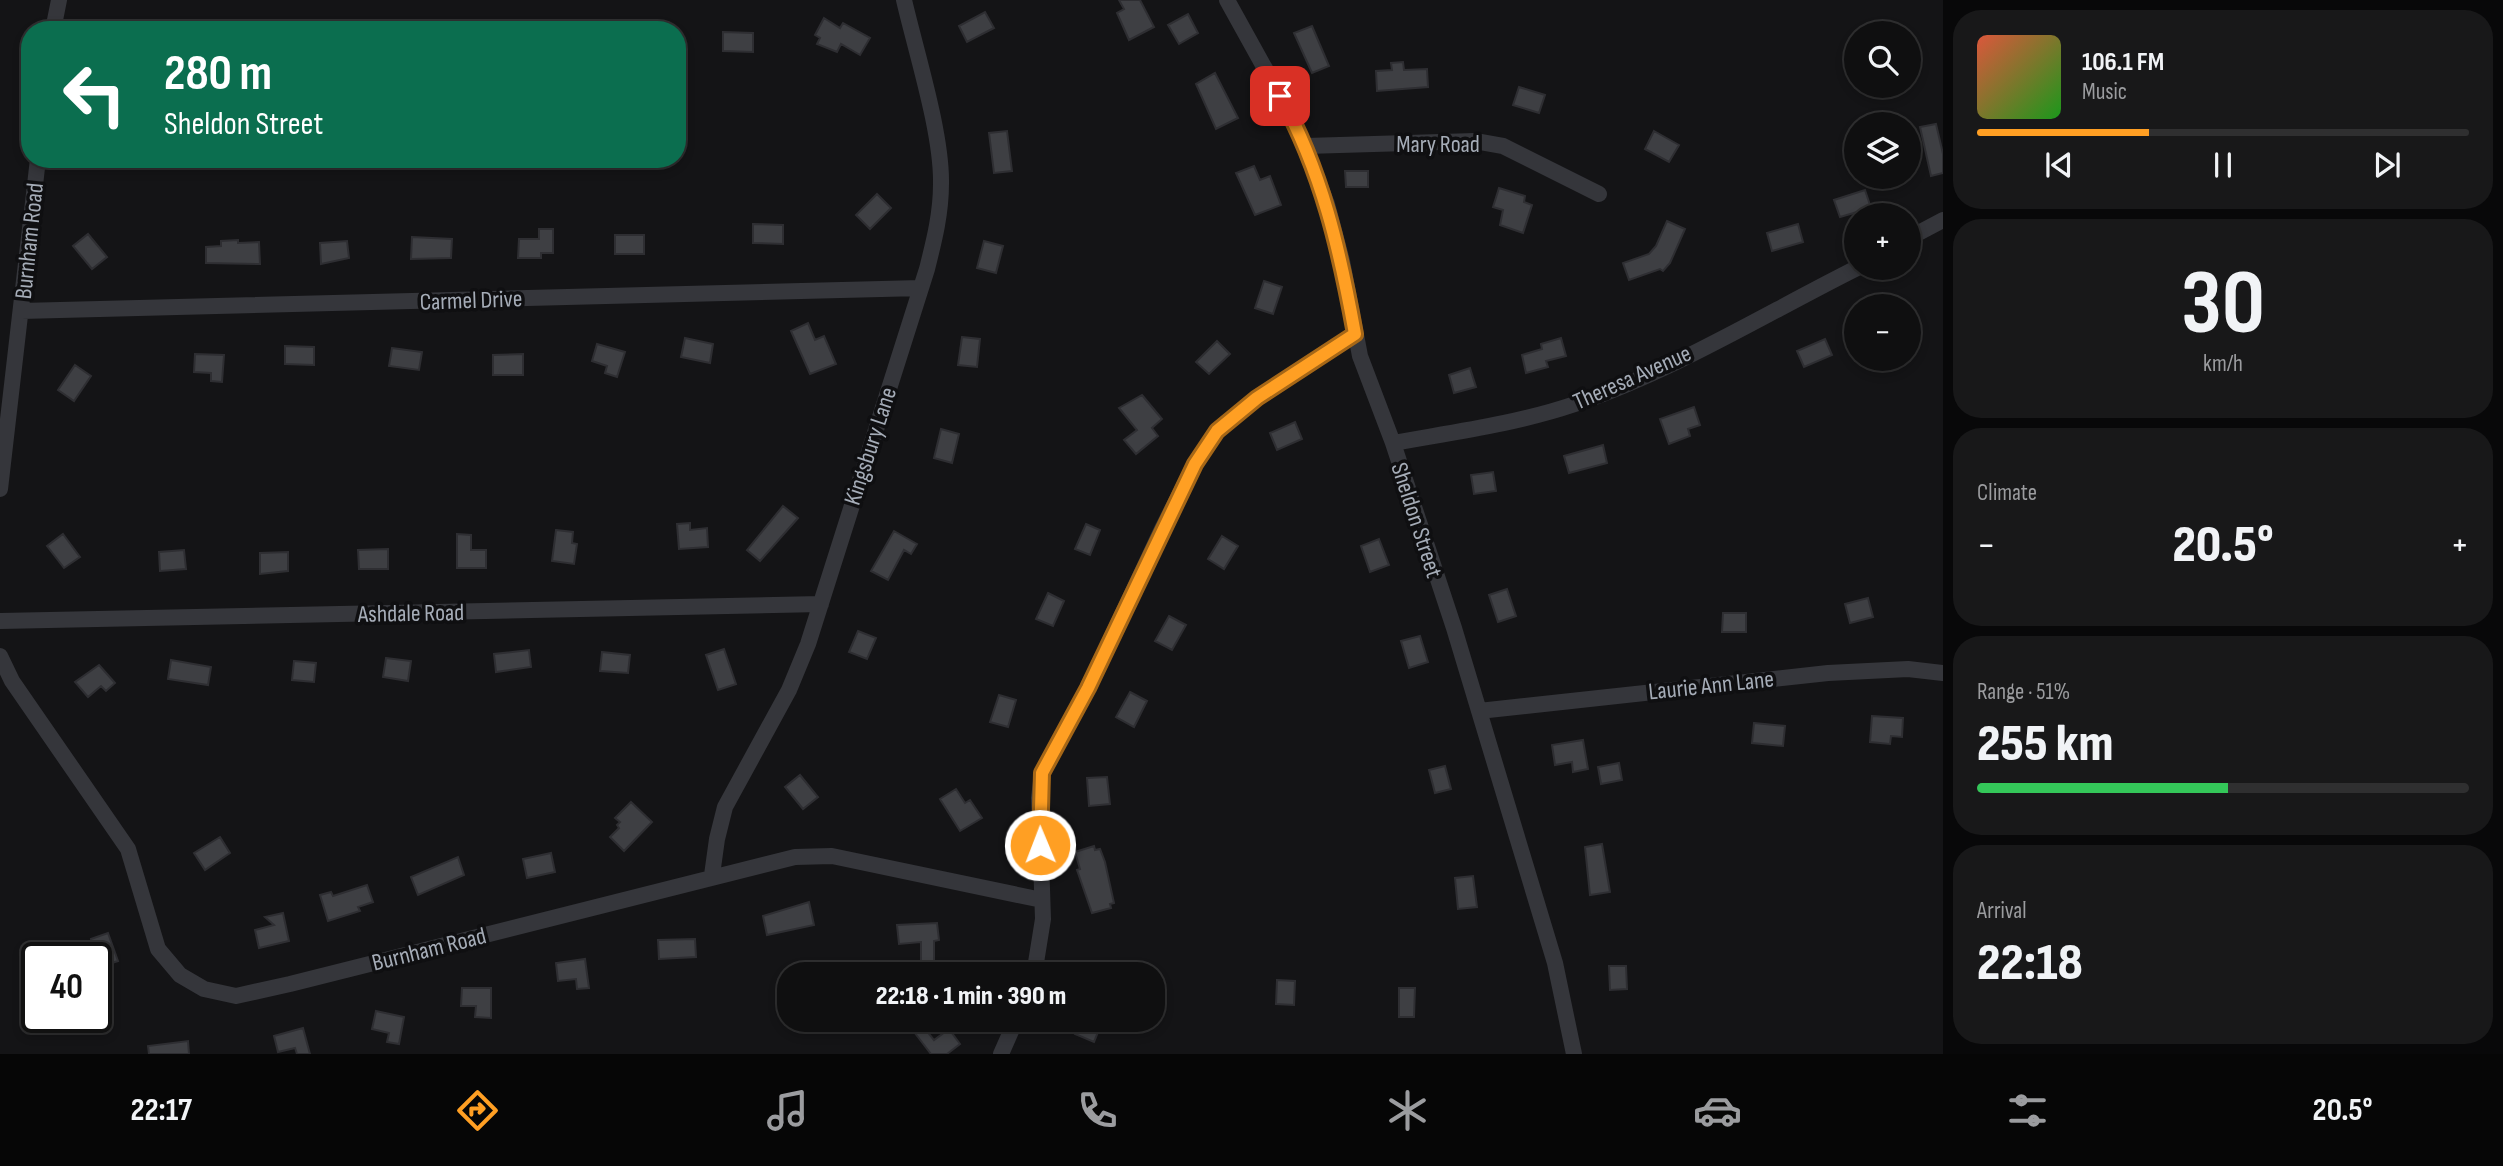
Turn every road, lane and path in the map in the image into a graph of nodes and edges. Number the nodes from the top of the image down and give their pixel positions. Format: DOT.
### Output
graph roads {
  1 [pos="59,0"];
  2 [pos="904,0"];
  3 [pos="1227,0"];
  4 [pos="55,21"];
  5 [pos="1306,146"];
  6 [pos="37,168"];
  7 [pos="1599,194"];
  8 [pos="1943,220"];
  9 [pos="1921,232"];
  10 [pos="1844,275"];
  11 [pos="920,288"];
  12 [pos="21,311"];
  13 [pos="1355,334"];
  14 [pos="1393,443"];
  15 [pos="0,489"];
  16 [pos="821,604"];
  17 [pos="0,621"];
  18 [pos="0,656"];
  19 [pos="1943,673"];
  20 [pos="1479,711"];
  21 [pos="712,875"];
  22 [pos="1042,900"];
  23 [pos="1036,962"];
  24 [pos="1011,1032"];
  25 [pos="1002,1054"];
  26 [pos="1574,1054"];
  1 -- 4 [label="street"];
  2 -- 11 [label="street, Kingsbury Lane"];
  3 -- 5 [label="street, Sheldon Street"];
  5 -- 7 [label="street, Mary Road"];
  5 -- 13 [label="street, Sheldon Street"];
  6 -- 12 [label="street, Burnham Road"];
  8 -- 9 [label="street"];
  10 -- 14 [label="street, Theresa Avenue"];
  11 -- 12 [label="street, Carmel Drive"];
  11 -- 16 [label="street, Kingsbury Lane"];
  12 -- 15 [label="street, Burnham Road"];
  13 -- 14 [label="street, Sheldon Street"];
  13 -- 22 [label="street"];
  14 -- 20 [label="street, Sheldon Street"];
  16 -- 17 [label="street, Ashdale Road"];
  16 -- 21 [label="street, Kingsbury Lane"];
  18 -- 21 [label="street, Burnham Road"];
  19 -- 20 [label="street, Laurie Ann Lane"];
  20 -- 26 [label="street, Sheldon Street"];
  21 -- 22 [label="street, Burnham Road"];
  22 -- 23 [label="street"];
  24 -- 25 [label="street"];
}
